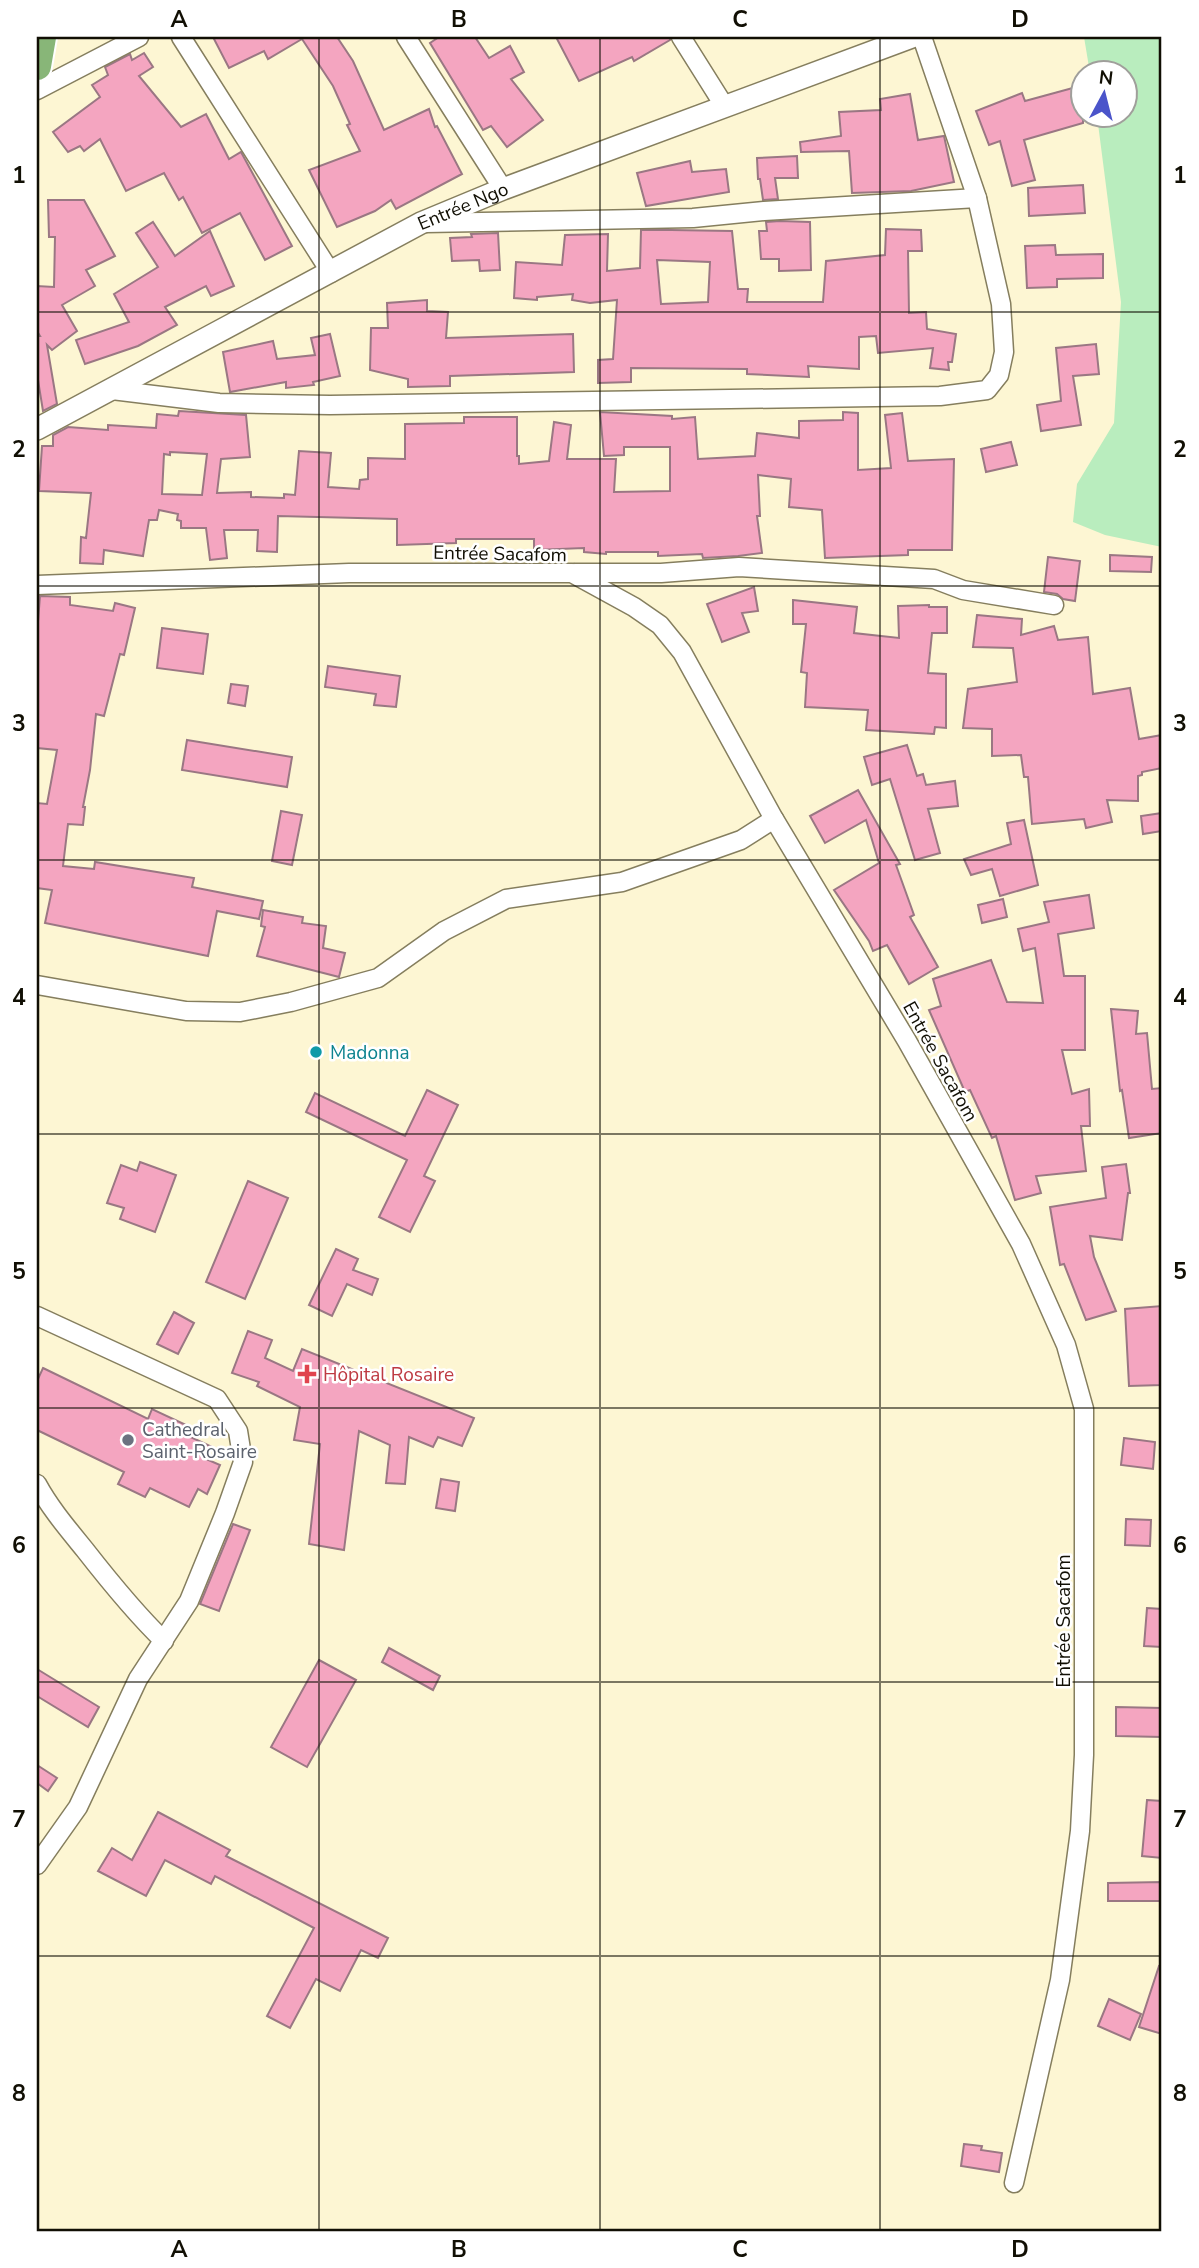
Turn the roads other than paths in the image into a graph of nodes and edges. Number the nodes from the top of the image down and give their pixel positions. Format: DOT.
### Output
graph roads {
  1 [pos="42,37"];
  2 [pos="139,37"];
  3 [pos="181,37"];
  4 [pos="406,37"];
  5 [pos="681,37"];
  6 [pos="912,37"];
  7 [pos="922,37"];
  8 [pos="37,66"];
  9 [pos="37,90"];
  10 [pos="725,107"];
  11 [pos="503,189"];
  12 [pos="977,198"];
  13 [pos="421,223"];
  14 [pos="331,273"];
  15 [pos="112,390"];
  16 [pos="37,429"];
  17 [pos="572,573"];
  18 [pos="37,585"];
  19 [pos="1054,605"];
  20 [pos="774,819"];
  21 [pos="37,985"];
  22 [pos="37,1316"];
  23 [pos="37,1484"];
  24 [pos="164,1641"];
  25 [pos="37,1865"];
  26 [pos="1014,2183"];
  1 -- 8 [label="highway"];
  2 -- 9 [label="street"];
  3 -- 14 [label="street"];
  4 -- 11 [label="street"];
  5 -- 10 [label="street"];
  6 -- 10 [label="street, Entrée Ngo"];
  7 -- 12 [label="street"];
  10 -- 11 [label="street, Entrée Ngo"];
  11 -- 13 [label="street, Entrée Ngo"];
  12 -- 13 [label="street"];
  12 -- 15 [label="street"];
  13 -- 14 [label="street, Entrée Ngo"];
  14 -- 15 [label="street, Entrée Ngo"];
  15 -- 16 [label="street, Entrée Ngo"];
  17 -- 18 [label="street, Entrée Sacafom"];
  17 -- 19 [label="street"];
  17 -- 20 [label="street, Entrée Sacafom"];
  20 -- 21 [label="street"];
  20 -- 26 [label="street, Entrée Sacafom"];
  22 -- 24 [label="street"];
  23 -- 24 [label="street"];
  24 -- 25 [label="street"];
}
